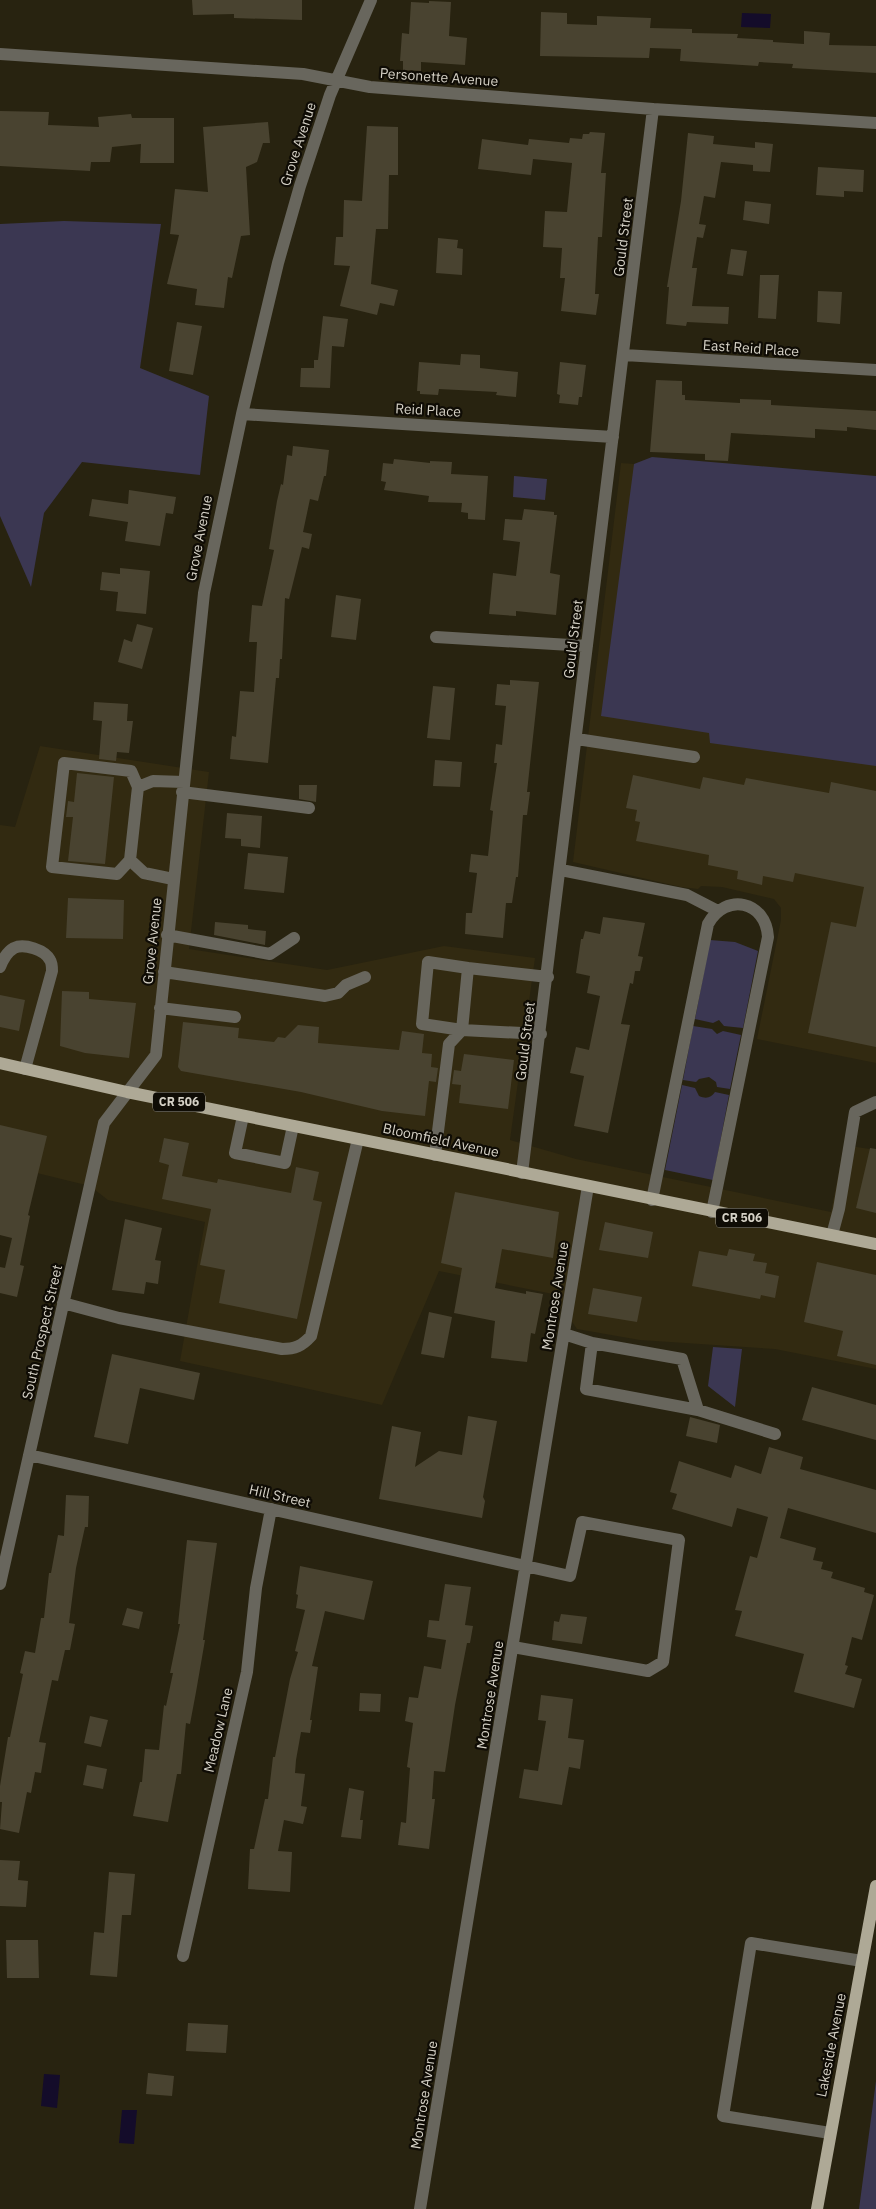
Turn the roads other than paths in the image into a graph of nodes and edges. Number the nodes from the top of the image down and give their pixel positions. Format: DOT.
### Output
graph roads {
  1 [pos="371,0"];
  2 [pos="0,54"];
  3 [pos="336,80"];
  4 [pos="653,109"];
  5 [pos="876,122"];
  6 [pos="624,355"];
  7 [pos="876,370"];
  8 [pos="242,414"];
  9 [pos="613,437"];
  10 [pos="436,637"];
  11 [pos="587,646"];
  12 [pos="577,739"];
  13 [pos="694,757"];
  14 [pos="138,787"];
  15 [pos="183,787"];
  16 [pos="309,808"];
  17 [pos="130,860"];
  18 [pos="560,870"];
  19 [pos="174,878"];
  20 [pos="718,911"];
  21 [pos="167,935"];
  22 [pos="294,938"];
  23 [pos="0,967"];
  24 [pos="468,968"];
  25 [pos="164,972"];
  26 [pos="365,977"];
  27 [pos="548,977"];
  28 [pos="160,1008"];
  29 [pos="235,1018"];
  30 [pos="462,1030"];
  31 [pos="541,1034"];
  32 [pos="0,1063"];
  33 [pos="25,1069"];
  34 [pos="127,1092"];
  35 [pos="876,1102"];
  36 [pos="243,1116"];
  37 [pos="292,1126"];
  38 [pos="358,1139"];
  39 [pos="435,1155"];
  40 [pos="522,1172"];
  41 [pos="588,1186"];
  42 [pos="652,1200"];
  43 [pos="712,1212"];
  44 [pos="832,1235"];
  45 [pos="876,1244"];
  46 [pos="63,1303"];
  47 [pos="564,1334"];
  48 [pos="592,1343"];
  49 [pos="698,1410"];
  50 [pos="775,1434"];
  51 [pos="29,1456"];
  52 [pos="272,1510"];
  53 [pos="2,1564"];
  54 [pos="525,1566"];
  55 [pos="0,1584"];
  56 [pos="513,1647"];
  57 [pos="876,1886"];
  58 [pos="183,1956"];
  59 [pos="862,1961"];
  60 [pos="830,2133"];
  61 [pos="420,2209"];
  62 [pos="817,2209"];
  1 -- 3 [label="street, Grove Avenue"];
  2 -- 3 [label="street, Personette Avenue"];
  3 -- 4 [label="street, Personette Avenue"];
  3 -- 8 [label="street, Grove Avenue"];
  4 -- 5 [label="street, Personette Avenue"];
  4 -- 6 [label="street, Gould Street"];
  6 -- 7 [label="street, East Reid Place"];
  6 -- 9 [label="street, Gould Street"];
  8 -- 9 [label="street, Reid Place"];
  8 -- 15 [label="street, Grove Avenue"];
  9 -- 11 [label="street, Gould Street"];
  10 -- 11 [label="street"];
  11 -- 12 [label="street, Gould Street"];
  12 -- 13 [label="street"];
  12 -- 18 [label="street, Gould Street"];
  14 -- 15 [label="street"];
  14 -- 17 [label="street"];
  14 -- 17 [label="street"];
  15 -- 16 [label="street"];
  15 -- 19 [label="street, Grove Avenue"];
  17 -- 19 [label="street"];
  18 -- 20 [label="street"];
  18 -- 27 [label="street, Gould Street"];
  19 -- 21 [label="street, Grove Avenue"];
  20 -- 42 [label="street"];
  20 -- 43 [label="street"];
  21 -- 22 [label="street"];
  21 -- 25 [label="street, Grove Avenue"];
  23 -- 33 [label="street"];
  24 -- 27 [label="street"];
  24 -- 30 [label="street"];
  24 -- 30 [label="street"];
  25 -- 26 [label="street"];
  25 -- 28 [label="street, Grove Avenue"];
  27 -- 31 [label="street, Gould Street"];
  28 -- 29 [label="street"];
  28 -- 34 [label="street, Grove Avenue"];
  30 -- 31 [label="street"];
  30 -- 39 [label="street"];
  31 -- 40 [label="street, Gould Street"];
  32 -- 33 [label="main road, Bloomfield Avenue / CR 506"];
  33 -- 34 [label="main road, Bloomfield Avenue / CR 506"];
  34 -- 36 [label="main road, Bloomfield Avenue / CR 506"];
  34 -- 46 [label="street, South Prospect Street"];
  35 -- 44 [label="street"];
  36 -- 37 [label="main road, Bloomfield Avenue / CR 506"];
  36 -- 37 [label="street"];
  37 -- 38 [label="main road, Bloomfield Avenue / CR 506"];
  38 -- 39 [label="main road, Bloomfield Avenue / CR 506"];
  38 -- 46 [label="street"];
  39 -- 40 [label="main road, Bloomfield Avenue / CR 506"];
  40 -- 41 [label="main road, Bloomfield Avenue / CR 506"];
  41 -- 42 [label="main road, Bloomfield Avenue / CR 506"];
  41 -- 47 [label="street, Montrose Avenue"];
  42 -- 43 [label="main road, Bloomfield Avenue / CR 506"];
  43 -- 44 [label="main road, Bloomfield Avenue / CR 506"];
  44 -- 45 [label="main road, Bloomfield Avenue / CR 506"];
  46 -- 51 [label="street, South Prospect Street"];
  47 -- 48 [label="street"];
  47 -- 54 [label="street, Montrose Avenue"];
  48 -- 49 [label="street"];
  48 -- 49 [label="street"];
  49 -- 50 [label="street"];
  51 -- 52 [label="street, Hill Street"];
  51 -- 53 [label="street, South Prospect Street"];
  52 -- 54 [label="street, Hill Street"];
  52 -- 58 [label="street, Meadow Lane"];
  53 -- 55 [label="street, South Prospect Street"];
  54 -- 56 [label="street, Montrose Avenue"];
  54 -- 56 [label="street, Hill Street"];
  56 -- 61 [label="street, Montrose Avenue"];
  57 -- 59 [label="main road, Lakeside Avenue"];
  59 -- 60 [label="main road, Lakeside Avenue"];
  59 -- 60 [label="street"];
  60 -- 62 [label="main road, Lakeside Avenue"];
}
